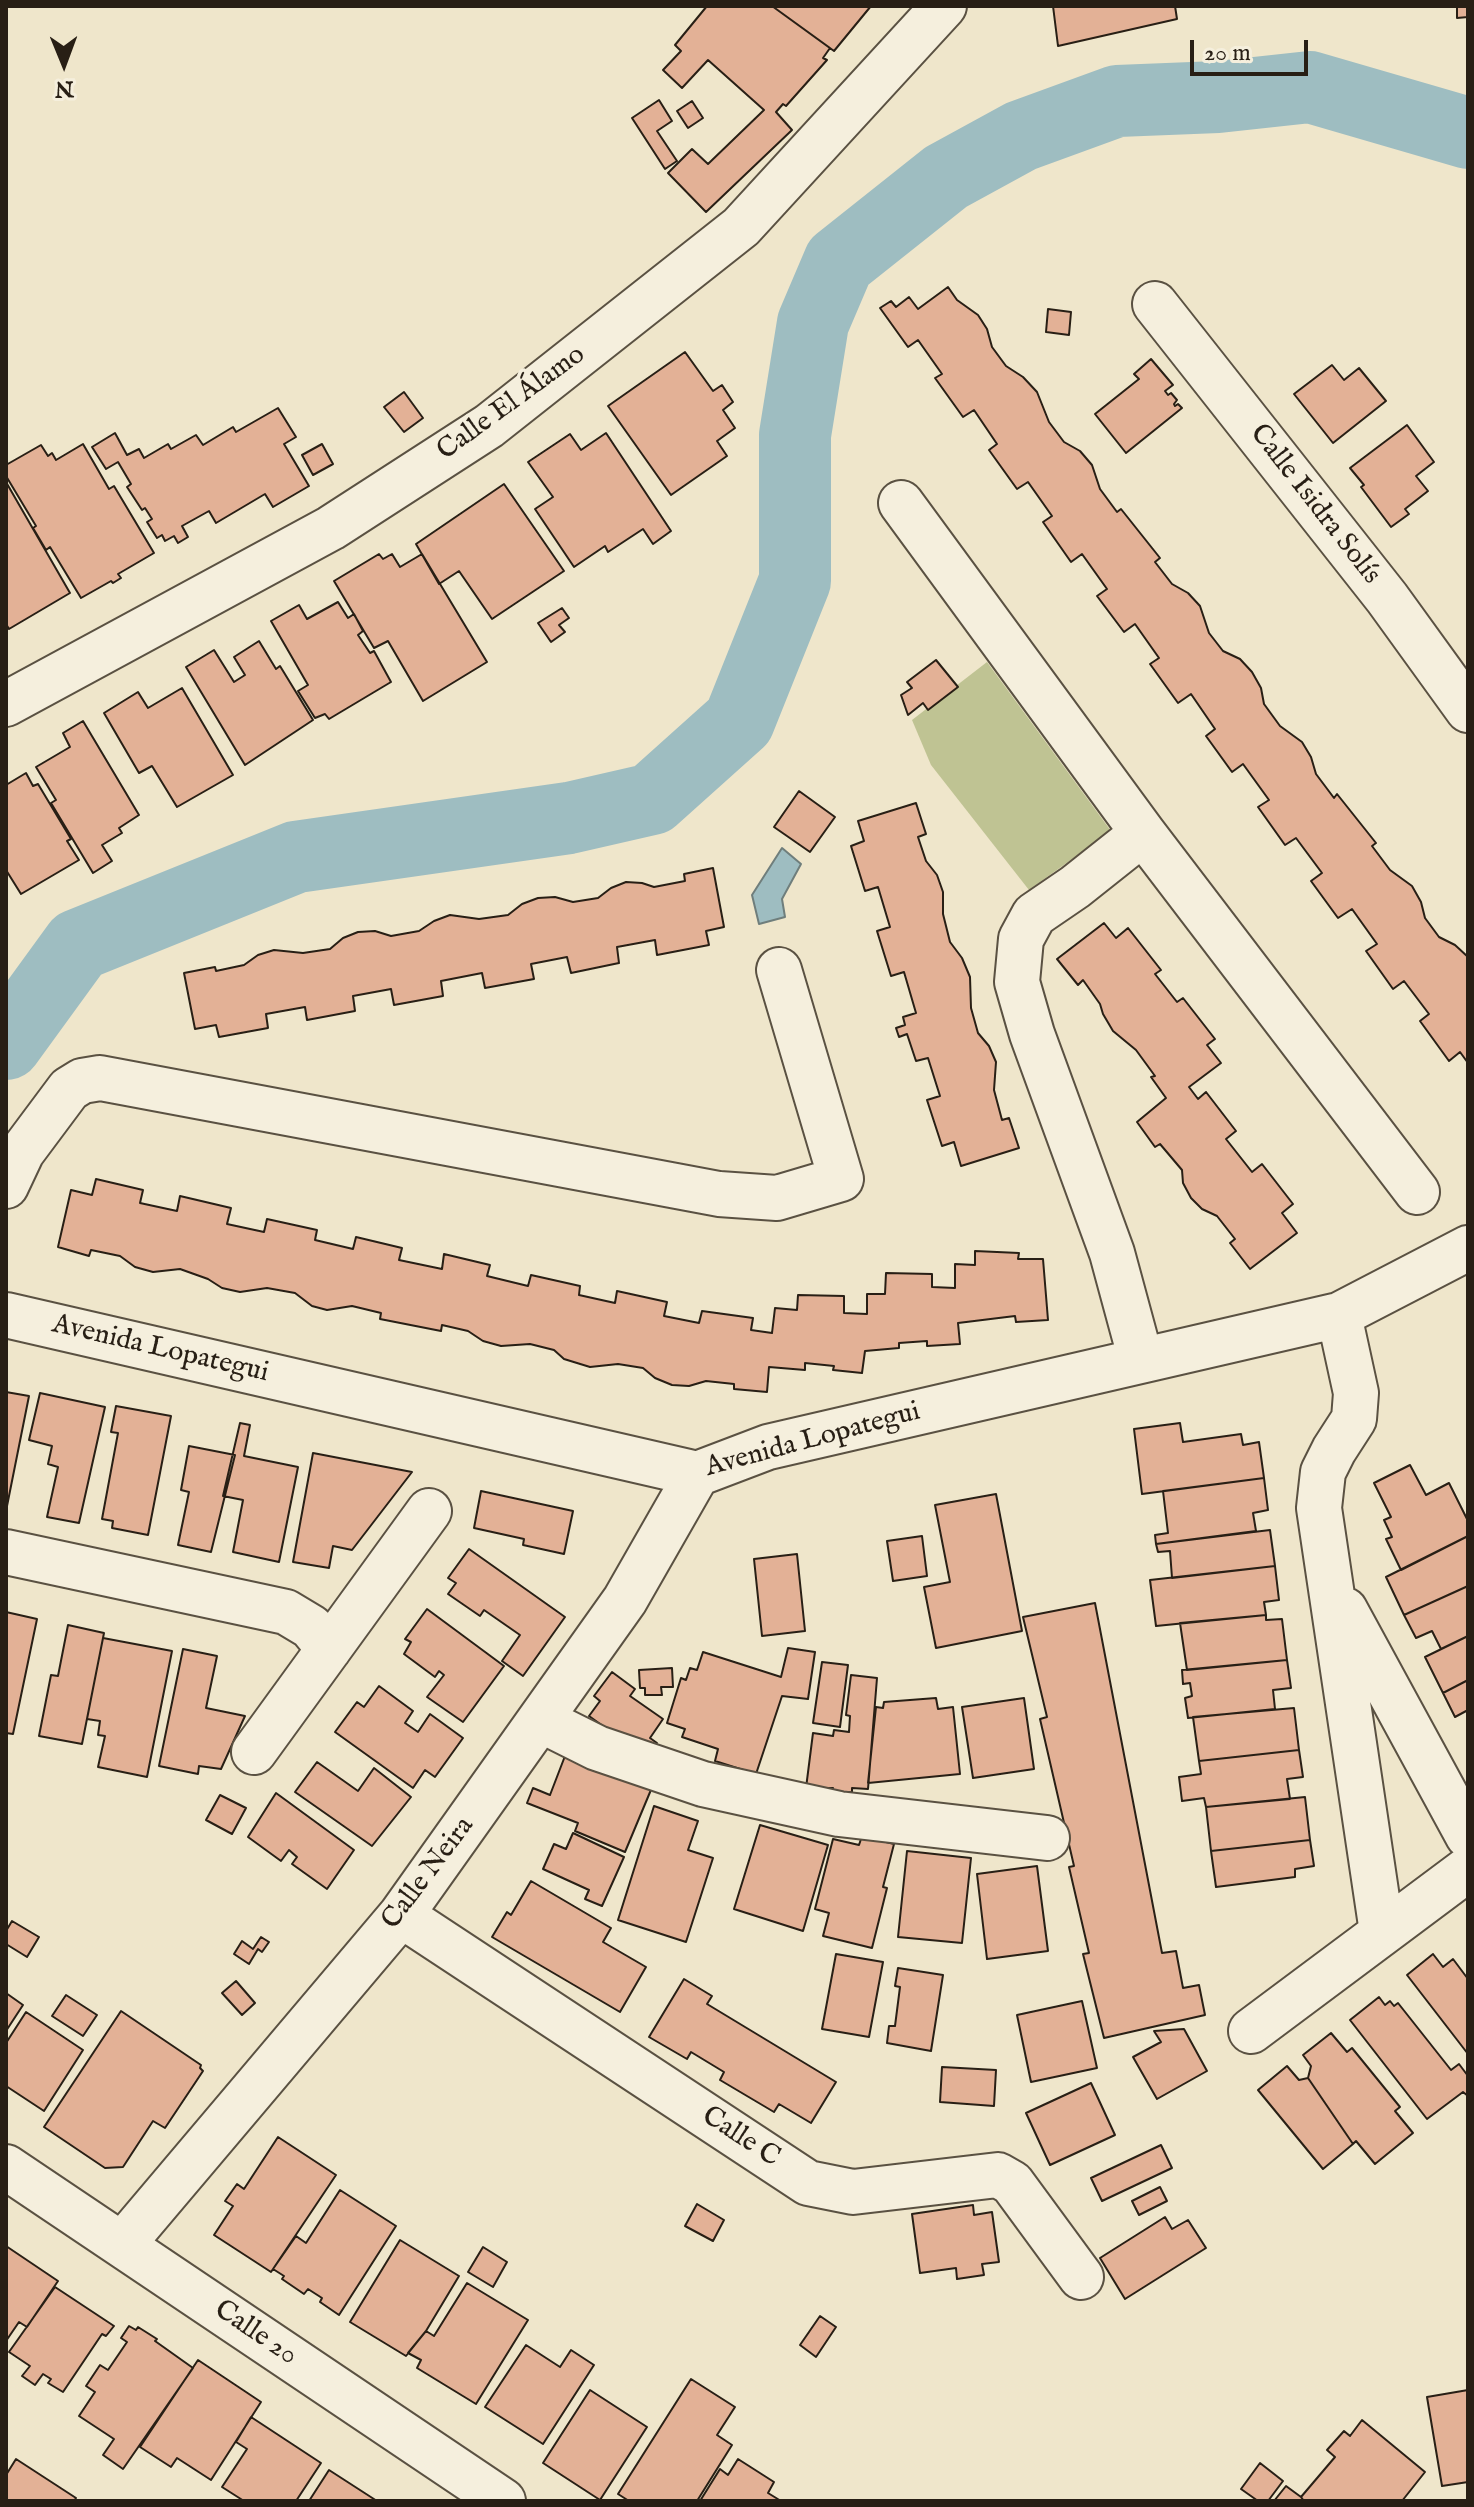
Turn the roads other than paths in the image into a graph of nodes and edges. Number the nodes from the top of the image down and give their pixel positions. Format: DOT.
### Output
graph roads {
  1 [pos="944,6"];
  2 [pos="1155,304"];
  3 [pos="901,503"];
  4 [pos="6,704"];
  5 [pos="1468,710"];
  6 [pos="1143,833"];
  7 [pos="779,970"];
  8 [pos="6,1186"];
  9 [pos="1417,1192"];
  10 [pos="1468,1248"];
  11 [pos="6,1315"];
  12 [pos="1339,1315"];
  13 [pos="1141,1360"];
  14 [pos="697,1474"];
  15 [pos="429,1511"];
  16 [pos="6,1552"];
  17 [pos="1330,1584"];
  18 [pos="329,1649"];
  19 [pos="541,1720"];
  20 [pos="254,1752"];
  21 [pos="1468,1836"];
  22 [pos="1047,1838"];
  23 [pos="1468,1869"];
  24 [pos="401,1915"];
  25 [pos="1382,1932"];
  26 [pos="1251,2031"];
  27 [pos="6,2167"];
  28 [pos="122,2245"];
  29 [pos="1081,2277"];
  30 [pos="503,2501"];
  1 -- 4 [label="street, Calle El Álamo"];
  2 -- 5 [label="street, Calle Isidra Solís"];
  3 -- 6 [label="street"];
  6 -- 9 [label="street"];
  6 -- 13 [label="street"];
  7 -- 8 [label="street"];
  10 -- 12 [label="street, Avenida Lopategui"];
  11 -- 14 [label="street, Avenida Lopategui"];
  12 -- 13 [label="street, Avenida Lopategui"];
  12 -- 17 [label="street"];
  13 -- 14 [label="street, Avenida Lopategui"];
  14 -- 19 [label="street, Calle Neira"];
  15 -- 18 [label="street"];
  16 -- 18 [label="street"];
  17 -- 21 [label="street"];
  17 -- 25 [label="street"];
  18 -- 20 [label="street"];
  19 -- 22 [label="street"];
  19 -- 24 [label="street, Calle Neira"];
  23 -- 25 [label="street"];
  24 -- 28 [label="street, Calle Neira"];
  24 -- 29 [label="street, Calle C"];
  25 -- 26 [label="street"];
  27 -- 28 [label="street, Calle 20"];
  28 -- 30 [label="street, Calle 20"];
}
